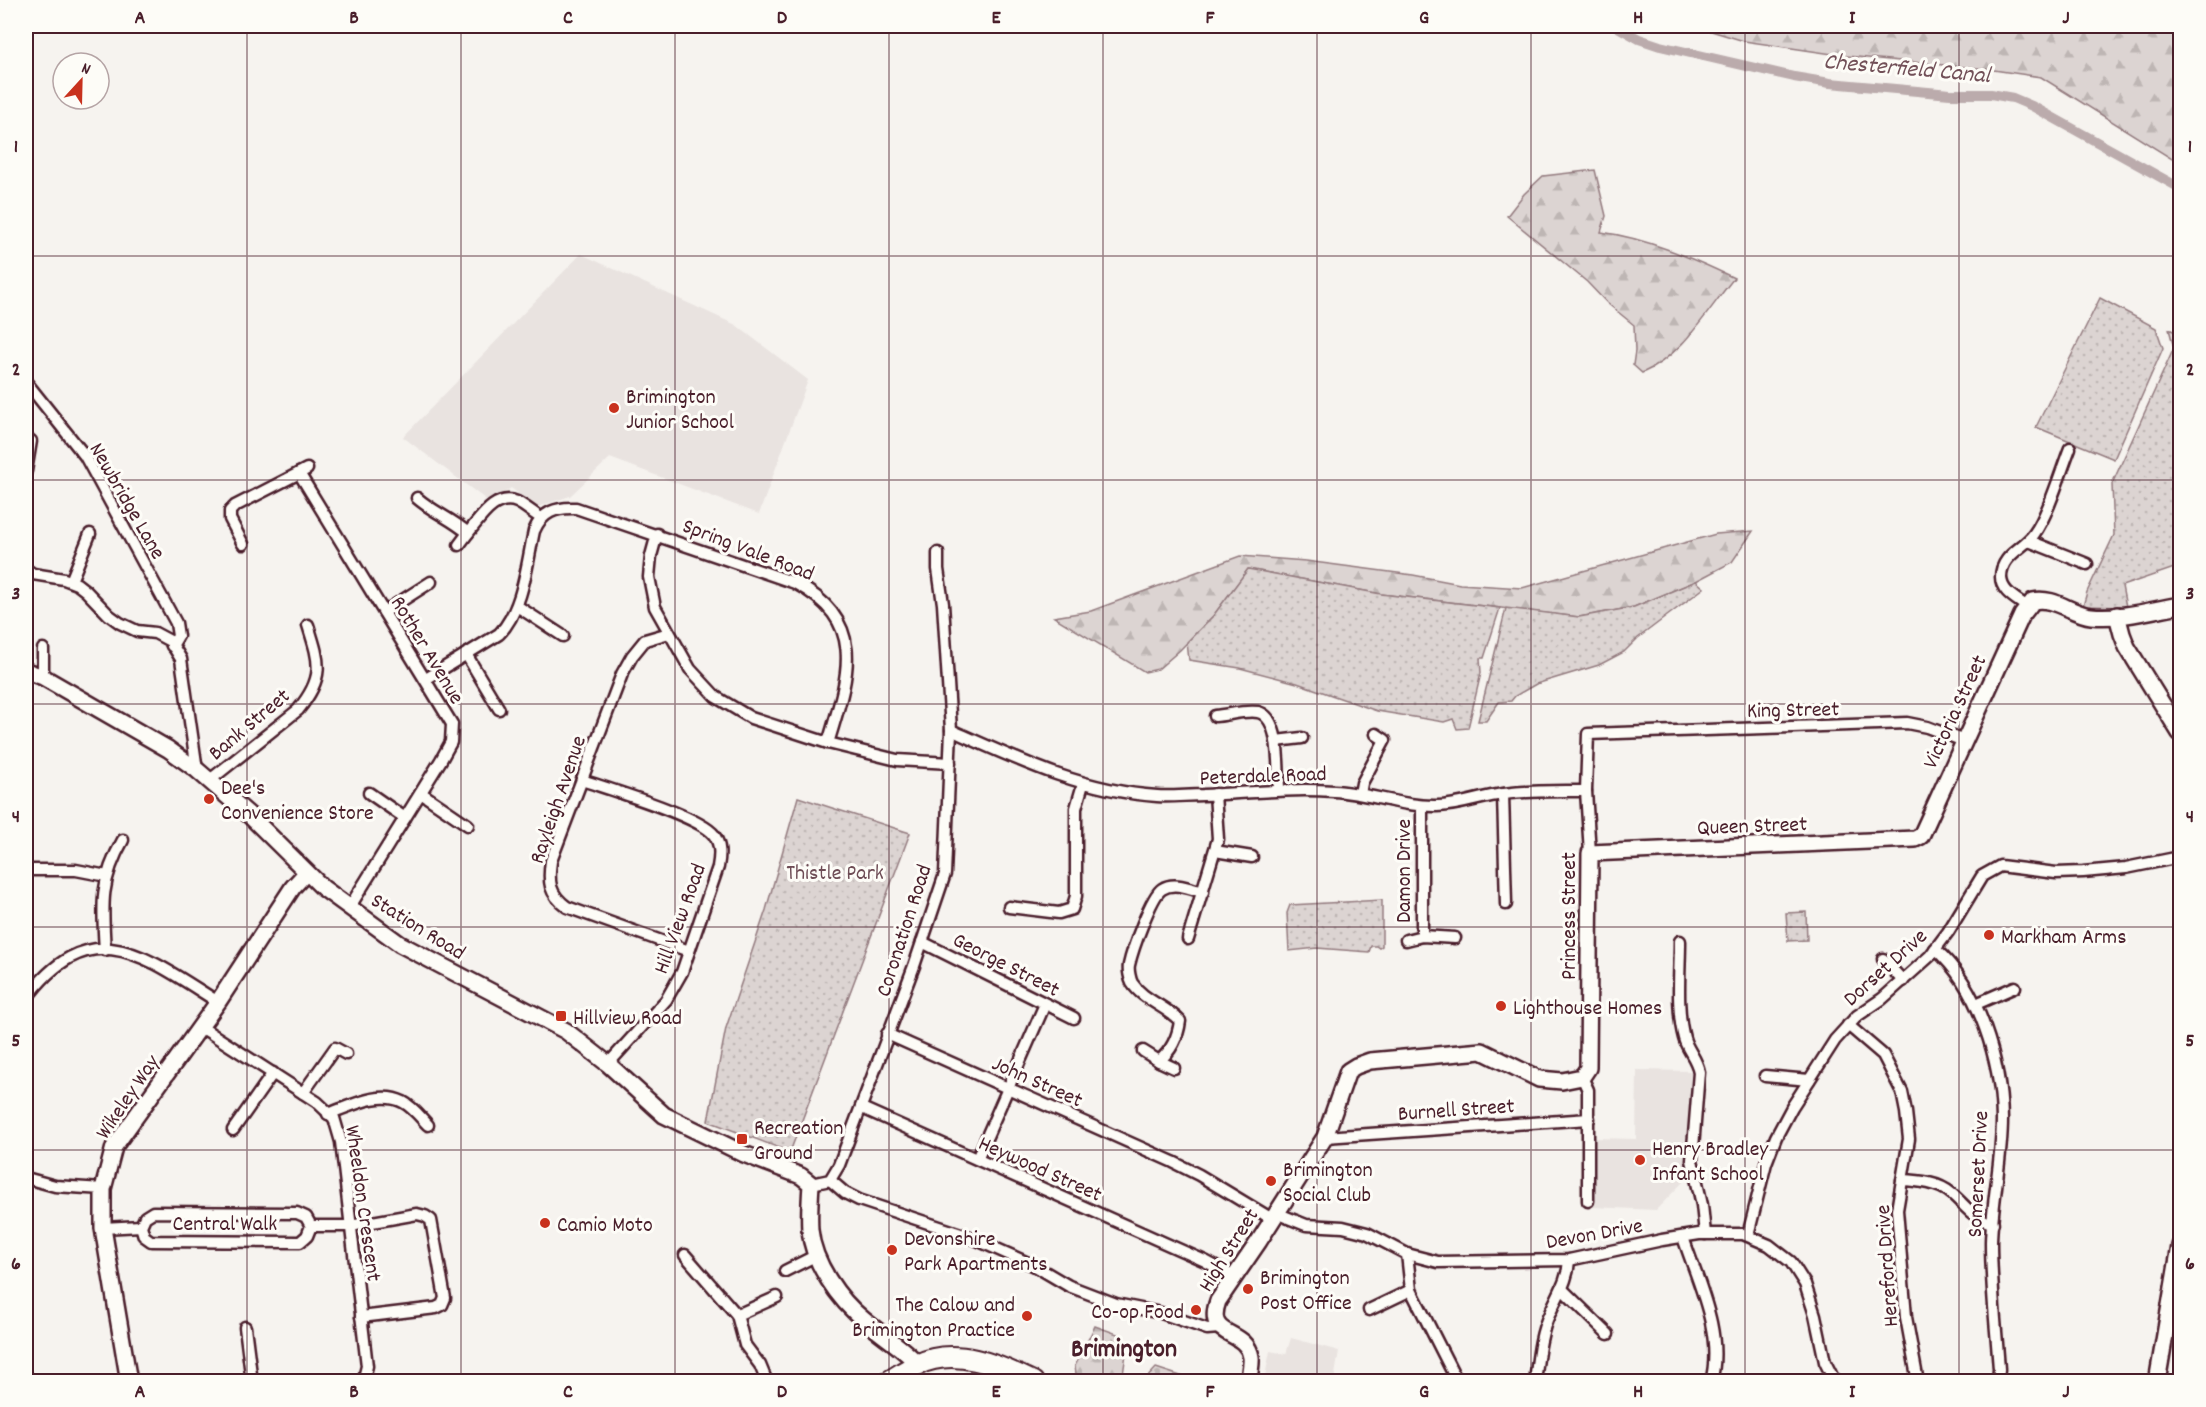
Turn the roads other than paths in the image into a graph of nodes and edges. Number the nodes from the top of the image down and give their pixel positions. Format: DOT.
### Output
graph roads {
  1 [pos="26,381"];
  2 [pos="31,441"];
  3 [pos="2070,448"];
  4 [pos="2048,470"];
  5 [pos="26,471"];
  6 [pos="2059,475"];
  7 [pos="417,498"];
  8 [pos="545,515"];
  9 [pos="468,533"];
  10 [pos="90,534"];
  11 [pos="657,534"];
  12 [pos="2029,541"];
  13 [pos="243,544"];
  14 [pos="459,545"];
  15 [pos="938,553"];
  16 [pos="2087,564"];
  17 [pos="26,569"];
  18 [pos="71,581"];
  19 [pos="431,582"];
  20 [pos="2030,604"];
  21 [pos="2181,605"];
  22 [pos="517,606"];
  23 [pos="384,612"];
  24 [pos="2117,615"];
  25 [pos="308,625"];
  26 [pos="669,633"];
  27 [pos="563,636"];
  28 [pos="171,644"];
  29 [pos="43,649"];
  30 [pos="466,654"];
  31 [pos="26,671"];
  32 [pos="43,678"];
  33 [pos="426,679"];
  34 [pos="499,709"];
  35 [pos="1215,716"];
  36 [pos="951,730"];
  37 [pos="2181,733"];
  38 [pos="1376,734"];
  39 [pos="1588,734"];
  40 [pos="1302,738"];
  41 [pos="1276,741"];
  42 [pos="1964,741"];
  43 [pos="828,742"];
  44 [pos="950,763"];
  45 [pos="197,770"];
  46 [pos="210,780"];
  47 [pos="582,780"];
  48 [pos="1083,783"];
  49 [pos="1279,790"];
  50 [pos="1586,790"];
  51 [pos="369,793"];
  52 [pos="421,793"];
  53 [pos="1215,794"];
  54 [pos="1360,794"];
  55 [pos="1503,794"];
  56 [pos="1422,806"];
  57 [pos="405,818"];
  58 [pos="468,825"];
  59 [pos="1915,839"];
  60 [pos="123,840"];
  61 [pos="1215,851"];
  62 [pos="1590,853"];
  63 [pos="1252,856"];
  64 [pos="2181,857"];
  65 [pos="26,870"];
  66 [pos="306,873"];
  67 [pos="107,876"];
  68 [pos="1203,892"];
  69 [pos="1506,904"];
  70 [pos="1010,907"];
  71 [pos="349,908"];
  72 [pos="1422,936"];
  73 [pos="1455,938"];
  74 [pos="1188,939"];
  75 [pos="1406,940"];
  76 [pos="1680,941"];
  77 [pos="922,942"];
  78 [pos="1935,949"];
  79 [pos="105,950"];
  80 [pos="689,951"];
  81 [pos="1883,959"];
  82 [pos="1903,981"];
  83 [pos="2015,987"];
  84 [pos="26,999"];
  85 [pos="218,1002"];
  86 [pos="1045,1004"];
  87 [pos="1976,1004"];
  88 [pos="1074,1018"];
  89 [pos="1848,1025"];
  90 [pos="201,1027"];
  91 [pos="887,1034"];
  92 [pos="1143,1051"];
  93 [pos="346,1054"];
  94 [pos="1158,1060"];
  95 [pos="608,1064"];
  96 [pos="1174,1068"];
  97 [pos="273,1073"];
  98 [pos="1765,1076"];
  99 [pos="1582,1077"];
  100 [pos="1809,1080"];
  101 [pos="1009,1088"];
  102 [pos="303,1093"];
  103 [pos="862,1108"];
  104 [pos="328,1114"];
  105 [pos="1589,1119"];
  106 [pos="428,1125"];
  107 [pos="233,1130"];
  108 [pos="1325,1137"];
  109 [pos="977,1159"];
  110 [pos="26,1178"];
  111 [pos="831,1180"];
  112 [pos="1902,1180"];
  113 [pos="811,1184"];
  114 [pos="104,1189"];
  115 [pos="1588,1202"];
  116 [pos="1274,1216"];
  117 [pos="1993,1223"];
  118 [pos="141,1226"];
  119 [pos="350,1226"];
  120 [pos="310,1227"];
  121 [pos="103,1228"];
  122 [pos="1705,1234"];
  123 [pos="1748,1235"];
  124 [pos="1683,1237"];
  125 [pos="2181,1246"];
  126 [pos="1407,1254"];
  127 [pos="685,1255"];
  128 [pos="817,1255"];
  129 [pos="1569,1260"];
  130 [pos="785,1271"];
  131 [pos="1234,1277"];
  132 [pos="1563,1289"];
  133 [pos="1411,1290"];
  134 [pos="777,1297"];
  135 [pos="1369,1310"];
  136 [pos="737,1315"];
  137 [pos="361,1317"];
  138 [pos="245,1327"];
  139 [pos="1219,1328"];
  140 [pos="1608,1334"];
  141 [pos="908,1372"];
  142 [pos="26,1375"];
  143 [pos="27,1382"];
  144 [pos="129,1382"];
  145 [pos="252,1382"];
  146 [pos="363,1382"];
  147 [pos="767,1382"];
  148 [pos="888,1382"];
  149 [pos="1033,1382"];
  150 [pos="1249,1382"];
  151 [pos="1461,1382"];
  152 [pos="1535,1382"];
  153 [pos="1711,1382"];
  154 [pos="1835,1382"];
  155 [pos="1918,1382"];
  156 [pos="1998,1382"];
  157 [pos="2157,1382"];
  1 -- 28 [label="street, Newbridge Lane"];
  2 -- 5 [label="street"];
  3 -- 6 [label="street"];
  4 -- 6 [label="street"];
  6 -- 12 [label="street"];
  7 -- 9 [label="street"];
  8 -- 9 [label="street"];
  8 -- 11 [label="street, Spring Vale Road"];
  8 -- 22 [label="street"];
  9 -- 14 [label="street"];
  10 -- 18 [label="street"];
  11 -- 26 [label="street"];
  11 -- 43 [label="street, Spring Vale Road"];
  12 -- 16 [label="street"];
  12 -- 20 [label="street"];
  13 -- 23 [label="street, Rother Avenue"];
  15 -- 36 [label="street, Coronation Road"];
  17 -- 18 [label="street"];
  18 -- 28 [label="street"];
  19 -- 23 [label="street"];
  20 -- 24 [label="street"];
  20 -- 42 [label="street, Victoria Street"];
  21 -- 24 [label="street"];
  22 -- 27 [label="street"];
  22 -- 30 [label="street"];
  23 -- 33 [label="street, Rother Avenue"];
  24 -- 37 [label="street"];
  25 -- 46 [label="street, Bank Street"];
  26 -- 43 [label="street"];
  26 -- 47 [label="street, Rayleigh Avenue"];
  28 -- 45 [label="street, Newbridge Lane"];
  29 -- 32 [label="street"];
  30 -- 33 [label="street"];
  30 -- 34 [label="street"];
  31 -- 32 [label="street, Station Road"];
  32 -- 45 [label="street, Station Road"];
  33 -- 52 [label="street, Rother Avenue"];
  35 -- 41 [label="street"];
  36 -- 44 [label="street, Coronation Road"];
  36 -- 48 [label="street, Peterdale Road"];
  38 -- 54 [label="street"];
  39 -- 42 [label="street, King Street"];
  39 -- 50 [label="street, Princess Street"];
  40 -- 41 [label="street"];
  41 -- 49 [label="street"];
  42 -- 59 [label="street, Victoria Street"];
  43 -- 44 [label="street"];
  44 -- 77 [label="street, Coronation Road"];
  45 -- 46 [label="street, Station Road"];
  46 -- 66 [label="street, Station Road"];
  47 -- 80 [label="street, Hill View Road"];
  47 -- 80 [label="street, Rayleigh Avenue"];
  48 -- 53 [label="street, Peterdale Road"];
  48 -- 70 [label="street"];
  49 -- 53 [label="street, Peterdale Road"];
  49 -- 54 [label="street, Peterdale Road"];
  50 -- 55 [label="street, Peterdale Road"];
  50 -- 62 [label="street, Princess Street"];
  51 -- 57 [label="street"];
  52 -- 57 [label="street, Rother Avenue"];
  52 -- 58 [label="street"];
  53 -- 61 [label="street"];
  54 -- 56 [label="street, Peterdale Road"];
  55 -- 56 [label="street, Peterdale Road"];
  55 -- 69 [label="street"];
  56 -- 72 [label="street, Damon Drive"];
  57 -- 71 [label="street, Rother Avenue"];
  59 -- 62 [label="street, Queen Street"];
  60 -- 67 [label="street"];
  61 -- 63 [label="street"];
  61 -- 68 [label="street"];
  62 -- 99 [label="street, Princess Street"];
  64 -- 78 [label="street, Dorset Drive"];
  65 -- 67 [label="street"];
  66 -- 71 [label="street, Station Road"];
  66 -- 85 [label="street, Wikeley Way"];
  67 -- 79 [label="street"];
  68 -- 74 [label="street"];
  68 -- 94 [label="street"];
  71 -- 95 [label="street, Station Road"];
  72 -- 73 [label="street, Damon Drive"];
  72 -- 75 [label="street, Damon Drive"];
  76 -- 122 [label="street"];
  77 -- 86 [label="street, George Street"];
  77 -- 91 [label="street, Coronation Road"];
  78 -- 82 [label="street, Dorset Drive"];
  78 -- 87 [label="street, Somerset Drive"];
  79 -- 84 [label="street"];
  79 -- 85 [label="street"];
  80 -- 95 [label="street, Hill View Road"];
  81 -- 82 [label="street"];
  82 -- 89 [label="street, Dorset Drive"];
  83 -- 87 [label="street"];
  85 -- 90 [label="street, Wikeley Way"];
  86 -- 88 [label="street, George Street"];
  86 -- 101 [label="street"];
  87 -- 117 [label="street, Somerset Drive"];
  89 -- 100 [label="street, Dorset Drive"];
  89 -- 112 [label="street, Hereford Drive"];
  90 -- 97 [label="street, Wheeldon Crescent"];
  90 -- 114 [label="street, Wikeley Way"];
  91 -- 101 [label="street, John Street"];
  91 -- 103 [label="street, Coronation Road"];
  92 -- 94 [label="street"];
  93 -- 102 [label="street"];
  94 -- 96 [label="street"];
  95 -- 113 [label="street, Station Road"];
  97 -- 102 [label="street, Wheeldon Crescent"];
  97 -- 107 [label="street"];
  98 -- 100 [label="street"];
  99 -- 105 [label="street, Princess Street"];
  99 -- 108 [label="street, High Street"];
  100 -- 123 [label="street, Dorset Drive"];
  101 -- 109 [label="street"];
  101 -- 116 [label="street, John Street"];
  102 -- 104 [label="street, Wheeldon Crescent"];
  103 -- 109 [label="street, Heywood Street"];
  103 -- 111 [label="street, Coronation Road"];
  104 -- 106 [label="street"];
  104 -- 119 [label="street, Wheeldon Crescent"];
  105 -- 108 [label="street, Burnell Street"];
  105 -- 115 [label="street, Princess Street"];
  108 -- 116 [label="street, High Street"];
  109 -- 131 [label="street, Heywood Street"];
  110 -- 114 [label="street"];
  111 -- 113 [label="street"];
  111 -- 139 [label="street"];
  112 -- 117 [label="street"];
  112 -- 155 [label="street, Hereford Drive"];
  113 -- 128 [label="street"];
  114 -- 121 [label="street, Wikeley Way"];
  116 -- 126 [label="street, Devon Drive"];
  116 -- 131 [label="street, High Street"];
  117 -- 156 [label="street, Somerset Drive"];
  118 -- 120 [label="street, Central Walk"];
  118 -- 120 [label="street, Central Walk"];
  118 -- 121 [label="street, Central Walk"];
  119 -- 120 [label="street, Central Walk"];
  119 -- 137 [label="street, Wheeldon Crescent"];
  119 -- 137 [label="street, Central Walk"];
  121 -- 144 [label="street, Wikeley Way"];
  122 -- 123 [label="street, Devon Drive"];
  122 -- 124 [label="street, Devon Drive"];
  123 -- 154 [label="street, Devon Drive"];
  124 -- 129 [label="street, Devon Drive"];
  124 -- 153 [label="street"];
  125 -- 157 [label="street"];
  126 -- 129 [label="street, Devon Drive"];
  126 -- 133 [label="street"];
  127 -- 136 [label="street"];
  128 -- 130 [label="street"];
  128 -- 141 [label="street"];
  129 -- 132 [label="street"];
  131 -- 139 [label="street, High Street"];
  132 -- 140 [label="street"];
  132 -- 152 [label="street"];
  133 -- 135 [label="street"];
  133 -- 151 [label="street"];
  134 -- 136 [label="street"];
  136 -- 147 [label="street"];
  137 -- 146 [label="street, Wheeldon Crescent"];
  138 -- 145 [label="street"];
  139 -- 150 [label="street, High Street"];
  141 -- 148 [label="highway"];
  141 -- 149 [label="highway"];
  142 -- 143 [label="street"];
}
